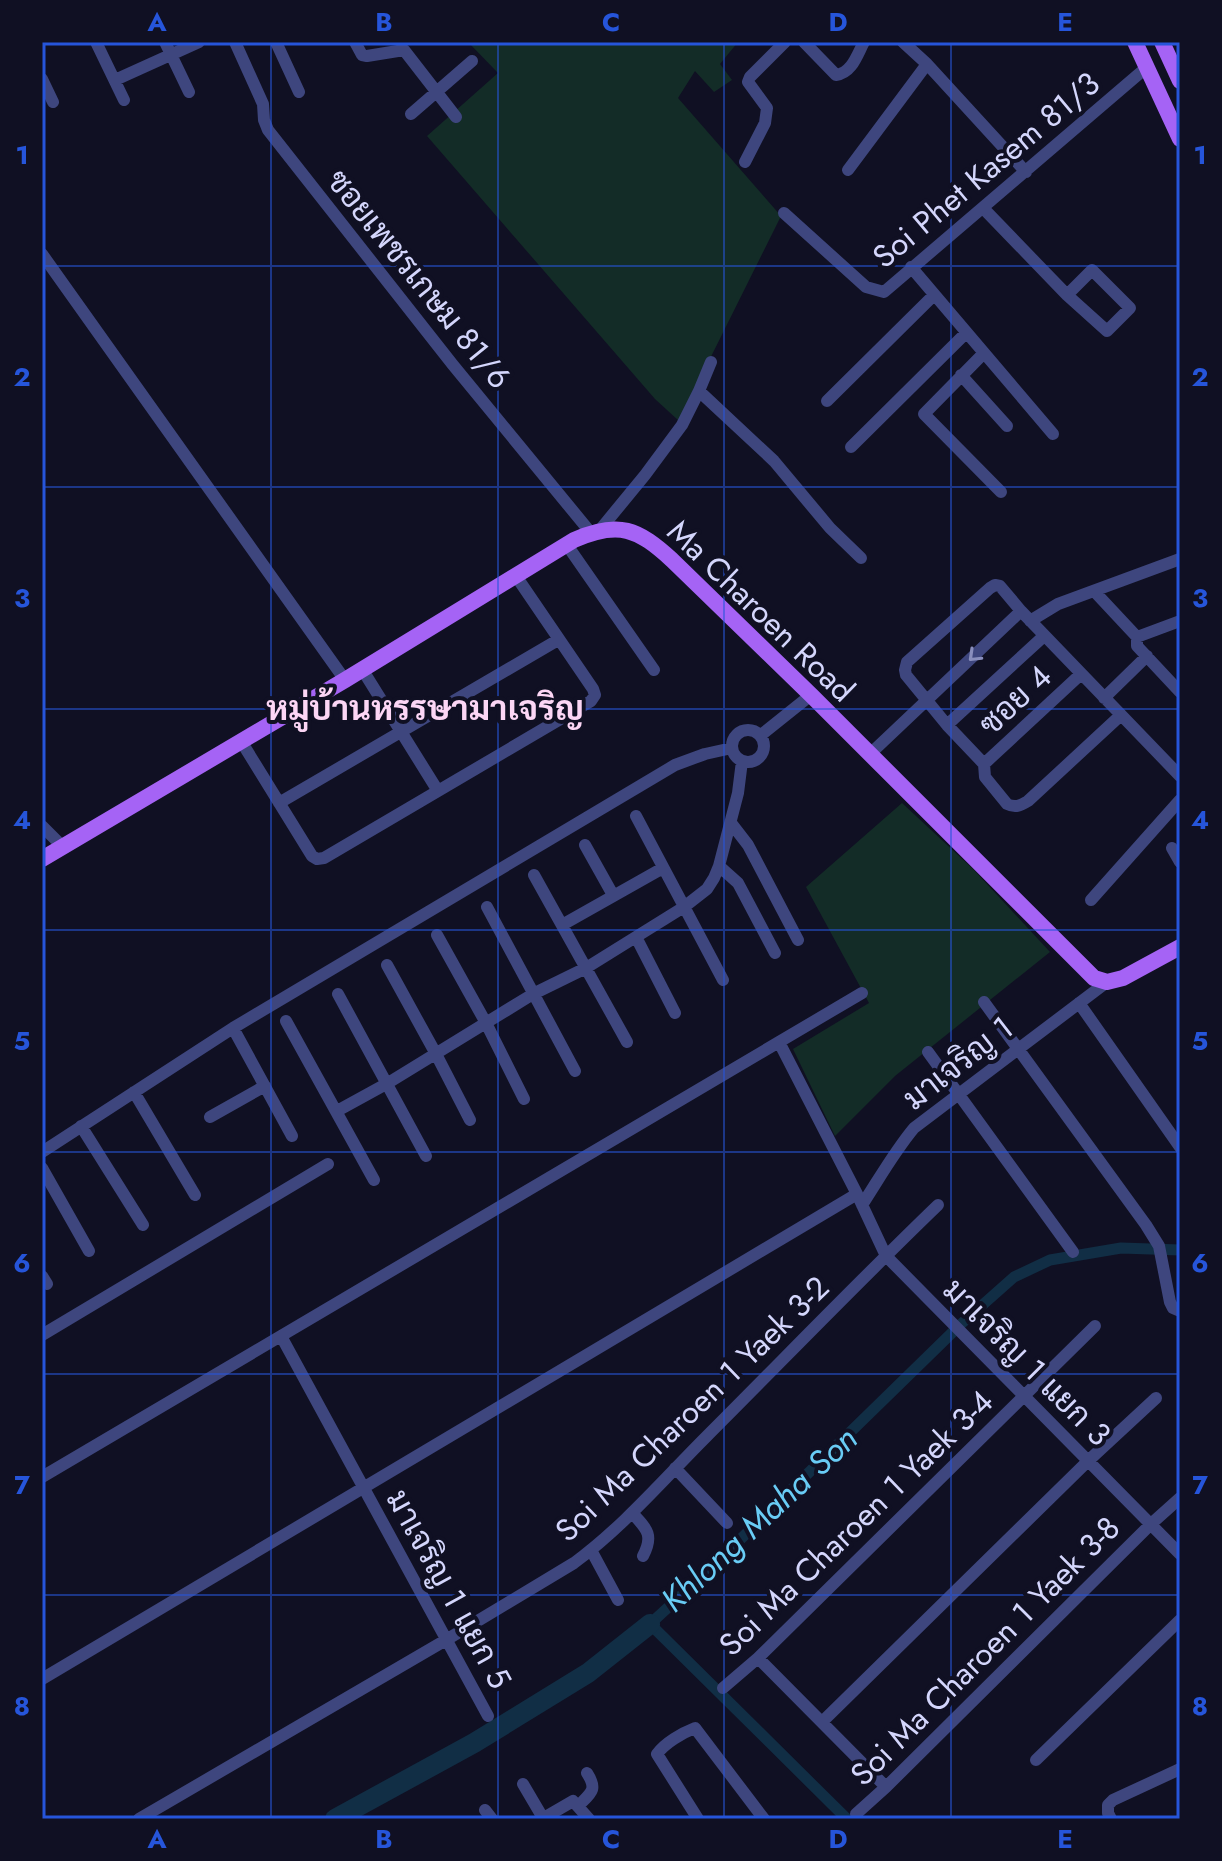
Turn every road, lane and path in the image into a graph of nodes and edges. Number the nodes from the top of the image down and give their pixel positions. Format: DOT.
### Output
graph roads {
  1 [pos="96,42"];
  2 [pos="165,42"];
  3 [pos="199,42"];
  4 [pos="235,42"];
  5 [pos="276,42"];
  6 [pos="355,42"];
  7 [pos="785,42"];
  8 [pos="804,42"];
  9 [pos="864,42"];
  10 [pos="903,42"];
  11 [pos="1135,42"];
  12 [pos="1162,42"];
  13 [pos="171,55"];
  14 [pos="472,61"];
  15 [pos="927,64"];
  16 [pos="1147,67"];
  17 [pos="42,79"];
  18 [pos="115,80"];
  19 [pos="1180,81"];
  20 [pos="189,92"];
  21 [pos="299,92"];
  22 [pos="438,93"];
  23 [pos="124,100"];
  24 [pos="53,102"];
  25 [pos="411,114"];
  26 [pos="456,117"];
  27 [pos="1180,139"];
  28 [pos="745,162"];
  29 [pos="848,170"];
  30 [pos="1026,172"];
  31 [pos="983,208"];
  32 [pos="784,213"];
  33 [pos="42,254"];
  34 [pos="911,267"];
  35 [pos="934,295"];
  36 [pos="1067,295"];
  37 [pos="966,333"];
  38 [pos="983,354"];
  39 [pos="711,362"];
  40 [pos="961,375"];
  41 [pos="699,391"];
  42 [pos="827,401"];
  43 [pos="1007,426"];
  44 [pos="1053,434"];
  45 [pos="851,447"];
  46 [pos="1001,492"];
  47 [pos="595,532"];
  48 [pos="567,545"];
  49 [pos="861,558"];
  50 [pos="1180,559"];
  51 [pos="516,576"];
  52 [pos="1094,591"];
  53 [pos="1021,611"];
  54 [pos="1030,621"];
  55 [pos="1180,621"];
  56 [pos="1044,636"];
  57 [pos="1137,637"];
  58 [pos="558,640"];
  59 [pos="1147,656"];
  60 [pos="362,669"];
  61 [pos="654,670"];
  62 [pos="1081,674"];
  63 [pos="345,680"];
  64 [pos="1180,692"];
  65 [pos="811,695"];
  66 [pos="1104,698"];
  67 [pos="926,701"];
  68 [pos="1121,715"];
  69 [pos="947,725"];
  70 [pos="402,732"];
  71 [pos="761,735"];
  72 [pos="241,741"];
  73 [pos="732,748"];
  74 [pos="870,754"];
  75 [pos="742,761"];
  76 [pos="984,764"];
  77 [pos="1180,776"];
  78 [pos="438,791"];
  79 [pos="1180,800"];
  80 [pos="279,803"];
  81 [pos="636,816"];
  82 [pos="731,823"];
  83 [pos="42,826"];
  84 [pos="585,845"];
  85 [pos="63,847"];
  86 [pos="1172,848"];
  87 [pos="42,859"];
  88 [pos="1180,862"];
  89 [pos="719,866"];
  90 [pos="663,868"];
  91 [pos="534,875"];
  92 [pos="613,895"];
  93 [pos="1091,900"];
  94 [pos="487,907"];
  95 [pos="684,907"];
  96 [pos="562,925"];
  97 [pos="437,935"];
  98 [pos="636,937"];
  99 [pos="798,940"];
  100 [pos="1180,947"];
  101 [pos="775,953"];
  102 [pos="387,965"];
  103 [pos="586,968"];
  104 [pos="723,980"];
  105 [pos="1107,982"];
  106 [pos="862,993"];
  107 [pos="338,994"];
  108 [pos="533,994"];
  109 [pos="984,1002"];
  110 [pos="1079,1003"];
  111 [pos="675,1013"];
  112 [pos="286,1021"];
  113 [pos="486,1023"];
  114 [pos="233,1028"];
  115 [pos="627,1042"];
  116 [pos="779,1042"];
  117 [pos="1019,1049"];
  118 [pos="928,1052"];
  119 [pos="436,1054"];
  120 [pos="575,1071"];
  121 [pos="388,1083"];
  122 [pos="265,1086"];
  123 [pos="134,1092"];
  124 [pos="960,1093"];
  125 [pos="524,1099"];
  126 [pos="337,1111"];
  127 [pos="210,1117"];
  128 [pos="470,1120"];
  129 [pos="81,1126"];
  130 [pos="292,1136"];
  131 [pos="1180,1147"];
  132 [pos="42,1152"];
  133 [pos="426,1156"];
  134 [pos="328,1164"];
  135 [pos="42,1168"];
  136 [pos="374,1180"];
  137 [pos="195,1195"];
  138 [pos="859,1199"];
  139 [pos="938,1205"];
  140 [pos="143,1225"];
  141 [pos="89,1251"];
  142 [pos="1073,1252"];
  143 [pos="886,1256"];
  144 [pos="1180,1311"];
  145 [pos="1095,1326"];
  146 [pos="42,1335"];
  147 [pos="281,1336"];
  148 [pos="1024,1395"];
  149 [pos="1156,1398"];
  150 [pos="1088,1461"];
  151 [pos="675,1468"];
  152 [pos="42,1477"];
  153 [pos="364,1487"];
  154 [pos="1180,1498"];
  155 [pos="632,1513"];
  156 [pos="727,1523"];
  157 [pos="1151,1524"];
  158 [pos="591,1550"];
  159 [pos="1180,1554"];
  160 [pos="643,1556"];
  161 [pos="618,1600"];
  162 [pos="1180,1620"];
  163 [pos="446,1640"];
  164 [pos="758,1658"];
  165 [pos="42,1679"];
  166 [pos="723,1688"];
  167 [pos="488,1716"];
  168 [pos="822,1722"];
  169 [pos="1036,1760"];
  170 [pos="1179,1771"];
  171 [pos="587,1773"];
  172 [pos="523,1784"];
  173 [pos="886,1787"];
  174 [pos="578,1806"];
  175 [pos="856,1814"];
  176 [pos="139,1819"];
  177 [pos="542,1819"];
  178 [pos="589,1819"];
  179 [pos="698,1819"];
  180 [pos="764,1819"];
  181 [pos="1111,1819"];
  1 -- 18 [label="street"];
  2 -- 13 [label="street"];
  3 -- 13 [label="street"];
  4 -- 47 [label="street, ซอยเพชรเกษม 81/6"];
  5 -- 21 [label="street"];
  6 -- 22 [label="street"];
  7 -- 28 [label="street"];
  8 -- 9 [label="street"];
  10 -- 15 [label="street"];
  11 -- 16 [label="main road"];
  12 -- 19 [label="main road"];
  13 -- 18 [label="street"];
  13 -- 20 [label="street"];
  14 -- 22 [label="street"];
  15 -- 29 [label="street"];
  15 -- 30 [label="street"];
  16 -- 27 [label="main road"];
  16 -- 30 [label="street, Soi Phet Kasem 81/3"];
  17 -- 24 [label="street"];
  18 -- 23 [label="street"];
  22 -- 25 [label="street"];
  22 -- 26 [label="street"];
  30 -- 31 [label="street, Soi Phet Kasem 81/3"];
  31 -- 34 [label="street, Soi Phet Kasem 81/3"];
  31 -- 36 [label="street"];
  32 -- 34 [label="street, Soi Phet Kasem 81/3"];
  33 -- 63 [label="street"];
  34 -- 35 [label="street"];
  35 -- 37 [label="street"];
  35 -- 42 [label="street"];
  36 -- 36 [label="street"];
  37 -- 38 [label="street"];
  37 -- 45 [label="street"];
  38 -- 40 [label="street"];
  38 -- 44 [label="street"];
  39 -- 41 [label="street"];
  40 -- 43 [label="street"];
  40 -- 46 [label="street"];
  41 -- 47 [label="street"];
  41 -- 49 [label="street"];
  47 -- 48 [label="main road, Ma Charoen Road"];
  47 -- 65 [label="main road, Ma Charoen Road"];
  48 -- 51 [label="main road, Ma Charoen Road"];
  48 -- 61 [label="street"];
  50 -- 52 [label="street"];
  51 -- 58 [label="street"];
  51 -- 60 [label="main road, Ma Charoen Road"];
  52 -- 54 [label="street"];
  52 -- 57 [label="street"];
  53 -- 54 [label="street"];
  53 -- 67 [label="street, one-way"];
  53 -- 67 [label="street"];
  54 -- 56 [label="street"];
  55 -- 57 [label="street"];
  56 -- 62 [label="street"];
  56 -- 69 [label="street"];
  57 -- 59 [label="street"];
  58 -- 70 [label="street"];
  58 -- 78 [label="street"];
  59 -- 64 [label="street"];
  59 -- 66 [label="street"];
  60 -- 63 [label="main road, Ma Charoen Road"];
  60 -- 70 [label="street"];
  62 -- 66 [label="street"];
  62 -- 76 [label="street, ซอย 4"];
  63 -- 72 [label="main road, Ma Charoen Road"];
  65 -- 71 [label="street"];
  65 -- 74 [label="main road, Ma Charoen Road"];
  66 -- 68 [label="street"];
  67 -- 69 [label="street"];
  67 -- 74 [label="street"];
  68 -- 76 [label="street"];
  68 -- 77 [label="street"];
  69 -- 76 [label="street"];
  70 -- 78 [label="street"];
  70 -- 80 [label="street"];
  71 -- 73 [label="street"];
  71 -- 75 [label="street"];
  72 -- 80 [label="street"];
  72 -- 85 [label="main road, Ma Charoen Road"];
  73 -- 75 [label="street"];
  73 -- 114 [label="street"];
  74 -- 105 [label="main road, Ma Charoen Road"];
  75 -- 82 [label="street"];
  78 -- 80 [label="street"];
  79 -- 93 [label="street"];
  81 -- 90 [label="street"];
  82 -- 89 [label="street"];
  82 -- 99 [label="street"];
  83 -- 85 [label="street"];
  84 -- 92 [label="street"];
  85 -- 87 [label="main road, Ma Charoen Road"];
  86 -- 88 [label="street"];
  89 -- 95 [label="street"];
  89 -- 101 [label="street"];
  90 -- 92 [label="street"];
  90 -- 95 [label="street"];
  91 -- 96 [label="street"];
  92 -- 96 [label="street"];
  94 -- 108 [label="street"];
  95 -- 98 [label="street"];
  95 -- 104 [label="street"];
  96 -- 103 [label="street"];
  97 -- 113 [label="street"];
  98 -- 103 [label="street"];
  98 -- 111 [label="street"];
  100 -- 105 [label="main road"];
  102 -- 119 [label="street"];
  103 -- 108 [label="street"];
  103 -- 115 [label="street"];
  105 -- 110 [label="street, มาเจริญ 1"];
  106 -- 116 [label="street"];
  107 -- 121 [label="street"];
  108 -- 113 [label="street"];
  108 -- 120 [label="street"];
  109 -- 117 [label="street"];
  110 -- 117 [label="street, มาเจริญ 1"];
  110 -- 131 [label="street"];
  112 -- 126 [label="street"];
  113 -- 119 [label="street"];
  113 -- 125 [label="street"];
  114 -- 122 [label="street"];
  114 -- 123 [label="street"];
  116 -- 138 [label="street, มาเจริญ 1 แยก 3"];
  116 -- 147 [label="street"];
  117 -- 124 [label="street, มาเจริญ 1"];
  117 -- 144 [label="street"];
  118 -- 124 [label="street"];
  119 -- 121 [label="street"];
  119 -- 128 [label="street"];
  121 -- 126 [label="street"];
  121 -- 133 [label="street"];
  122 -- 127 [label="street"];
  122 -- 130 [label="street"];
  123 -- 129 [label="street"];
  123 -- 137 [label="street"];
  124 -- 138 [label="street, มาเจริญ 1"];
  124 -- 142 [label="street"];
  126 -- 136 [label="street"];
  129 -- 132 [label="street"];
  129 -- 140 [label="street"];
  134 -- 146 [label="street"];
  135 -- 141 [label="street"];
  138 -- 143 [label="street, มาเจริญ 1 แยก 3"];
  138 -- 153 [label="street"];
  139 -- 143 [label="street, Soi Ma Charoen 1 Yaek 3-2"];
  143 -- 148 [label="street, มาเจริญ 1 แยก 3"];
  143 -- 151 [label="street, Soi Ma Charoen 1 Yaek 3-2"];
  145 -- 148 [label="street, Soi Ma Charoen 1 Yaek 3-4"];
  147 -- 152 [label="street"];
  147 -- 153 [label="street, มาเจริญ 1 แยก 5"];
  148 -- 150 [label="street, มาเจริญ 1 แยก 3"];
  148 -- 164 [label="street, Soi Ma Charoen 1 Yaek 3-4"];
  149 -- 150 [label="street"];
  150 -- 157 [label="street, มาเจริญ 1 แยก 3"];
  150 -- 168 [label="street"];
  151 -- 155 [label="street, Soi Ma Charoen 1 Yaek 3-2"];
  151 -- 156 [label="street"];
  153 -- 163 [label="street, มาเจริญ 1 แยก 5"];
  153 -- 165 [label="street"];
  154 -- 157 [label="street, Soi Ma Charoen 1 Yaek 3-8"];
  155 -- 158 [label="street, Soi Ma Charoen 1 Yaek 3-2"];
  155 -- 160 [label="street"];
  157 -- 159 [label="street, มาเจริญ 1 แยก 3"];
  157 -- 173 [label="street, Soi Ma Charoen 1 Yaek 3-8"];
  158 -- 161 [label="street"];
  158 -- 163 [label="street, Soi Ma Charoen 1 Yaek 3-2"];
  162 -- 169 [label="street"];
  163 -- 167 [label="street, มาเจริญ 1 แยก 5"];
  163 -- 176 [label="street, Soi Ma Charoen 1 Yaek 3-2"];
  164 -- 166 [label="street, Soi Ma Charoen 1 Yaek 3-4"];
  164 -- 168 [label="street"];
  168 -- 173 [label="street"];
  170 -- 181 [label="street"];
  171 -- 174 [label="street"];
  172 -- 177 [label="street"];
  173 -- 175 [label="street, Soi Ma Charoen 1 Yaek 3-8"];
  174 -- 177 [label="street"];
  174 -- 178 [label="street"];
  179 -- 180 [label="street"];
}
